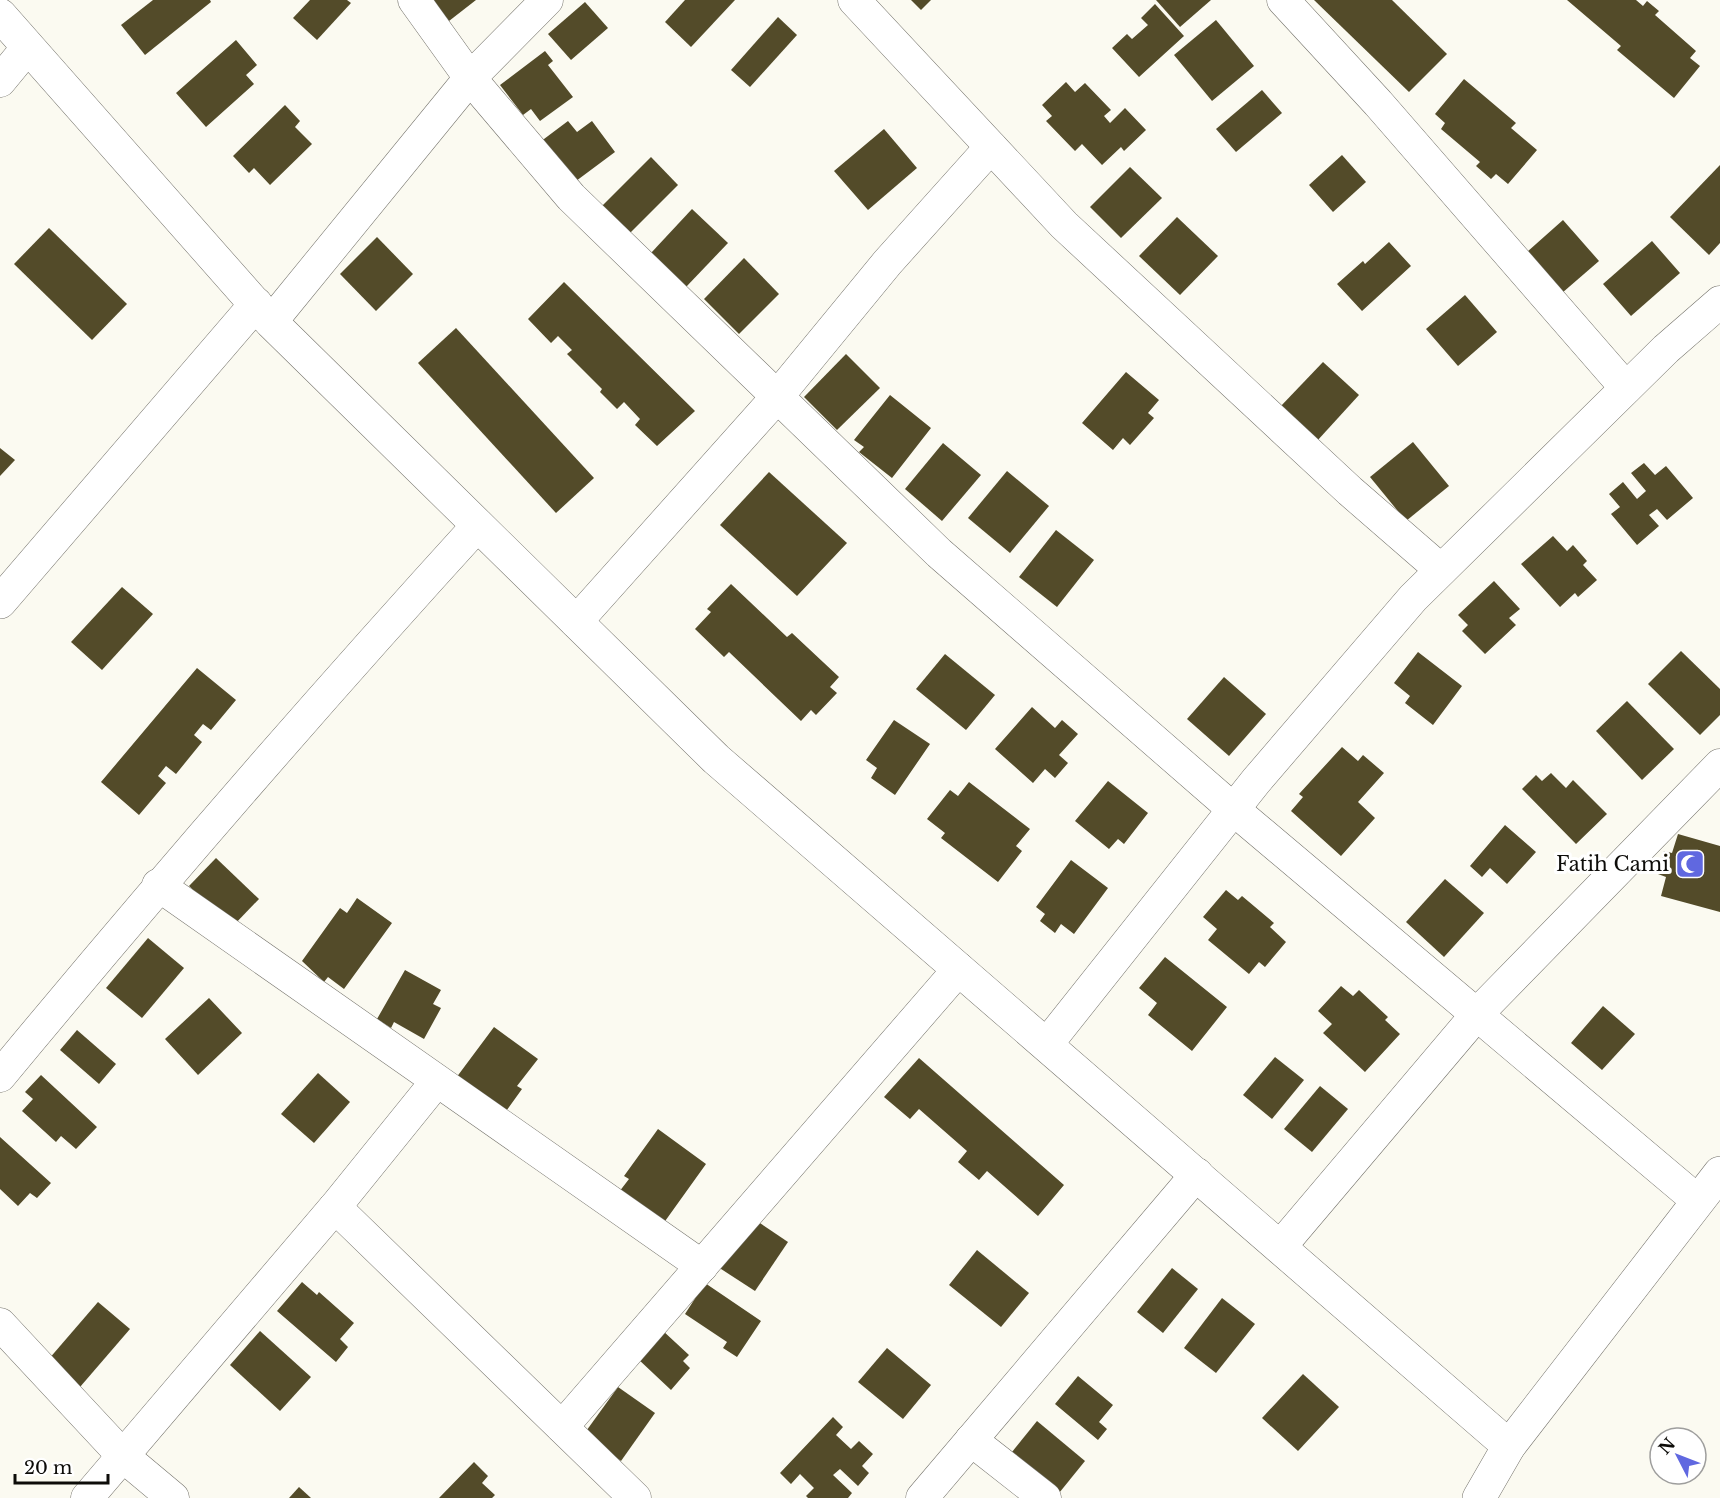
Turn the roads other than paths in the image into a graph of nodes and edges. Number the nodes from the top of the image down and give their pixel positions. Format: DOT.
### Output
graph roads {
  1 [pos="414,0"];
  2 [pos="547,0"];
  3 [pos="854,0"];
  4 [pos="1282,0"];
  5 [pos="0,15"];
  6 [pos="28,46"];
  7 [pos="470,78"];
  8 [pos="0,81"];
  9 [pos="991,147"];
  10 [pos="1720,302"];
  11 [pos="264,313"];
  12 [pos="1626,388"];
  13 [pos="777,397"];
  14 [pos="478,525"];
  15 [pos="1441,570"];
  16 [pos="0,602"];
  17 [pos="576,622"];
  18 [pos="1720,765"];
  19 [pos="1233,809"];
  20 [pos="158,885"];
  21 [pos="959,969"];
  22 [pos="1478,1013"];
  23 [pos="1047,1044"];
  24 [pos="0,1076"];
  25 [pos="436,1082"];
  26 [pos="1720,1173"];
  27 [pos="1197,1174"];
  28 [pos="1698,1201"];
  29 [pos="335,1207"];
  30 [pos="1280,1247"];
  31 [pos="702,1266"];
  32 [pos="0,1324"];
  33 [pos="561,1427"];
  34 [pos="971,1440"];
  35 [pos="1509,1446"];
  36 [pos="124,1456"];
  37 [pos="87,1498"];
  38 [pos="173,1498"];
  39 [pos="635,1498"];
  40 [pos="922,1498"];
  41 [pos="1045,1498"];
  42 [pos="1479,1498"];
  1 -- 7 [label="street"];
  2 -- 7 [label="street"];
  3 -- 9 [label="street"];
  4 -- 12 [label="street"];
  5 -- 6 [label="street"];
  6 -- 8 [label="street"];
  6 -- 11 [label="street"];
  7 -- 11 [label="street"];
  7 -- 13 [label="street"];
  9 -- 13 [label="street"];
  9 -- 15 [label="street"];
  10 -- 12 [label="street"];
  11 -- 14 [label="street"];
  11 -- 16 [label="street"];
  12 -- 15 [label="street"];
  13 -- 17 [label="street"];
  13 -- 19 [label="street"];
  14 -- 17 [label="street"];
  14 -- 20 [label="street"];
  15 -- 19 [label="street"];
  17 -- 21 [label="street"];
  18 -- 22 [label="street"];
  19 -- 22 [label="street"];
  19 -- 23 [label="street"];
  20 -- 24 [label="street"];
  20 -- 25 [label="street"];
  21 -- 23 [label="street"];
  21 -- 31 [label="street"];
  22 -- 28 [label="street"];
  22 -- 30 [label="street"];
  23 -- 27 [label="street"];
  25 -- 29 [label="street"];
  25 -- 31 [label="street"];
  26 -- 28 [label="street"];
  27 -- 30 [label="street"];
  27 -- 34 [label="street"];
  28 -- 35 [label="street"];
  29 -- 33 [label="street"];
  29 -- 36 [label="street"];
  30 -- 35 [label="street"];
  31 -- 33 [label="street"];
  32 -- 36 [label="street"];
  33 -- 39 [label="street"];
  34 -- 40 [label="street"];
  34 -- 41 [label="street"];
  35 -- 42 [label="street"];
  36 -- 37 [label="street"];
  36 -- 38 [label="street"];
}
